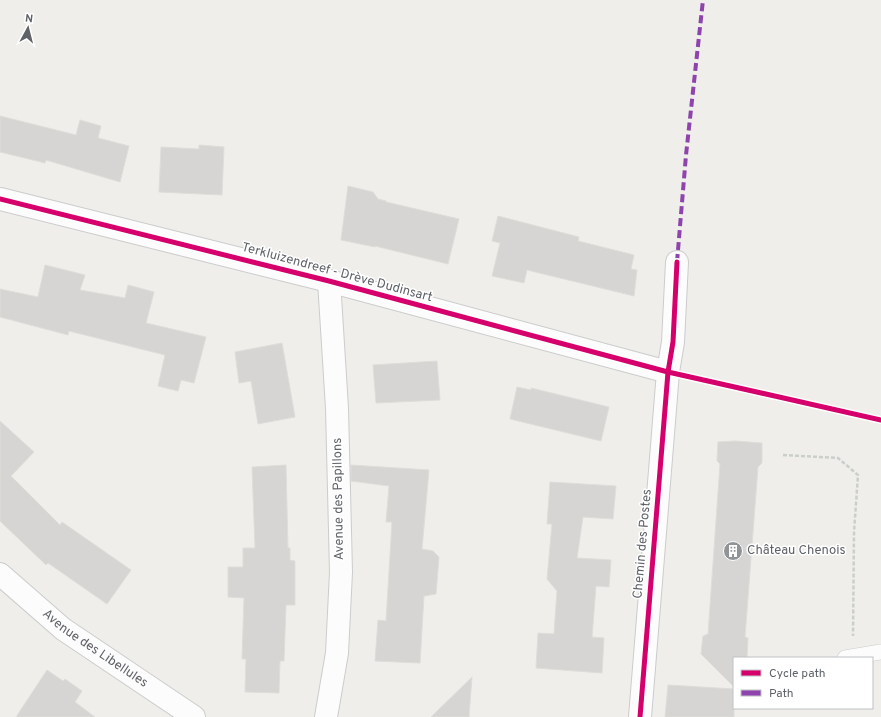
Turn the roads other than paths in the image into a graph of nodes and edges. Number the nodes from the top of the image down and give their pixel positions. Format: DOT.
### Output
graph roads {
  1 [pos="0,200"];
  2 [pos="677,262"];
  3 [pos="330,281"];
  4 [pos="668,372"];
  5 [pos="0,574"];
  6 [pos="881,652"];
  7 [pos="848,657"];
  8 [pos="194,717"];
  9 [pos="326,717"];
  10 [pos="640,717"];
  1 -- 3 [label="street, Terkluizendreef - Drève Dudinsart"];
  2 -- 4 [label="street, Chemin des Postes"];
  3 -- 4 [label="street, Terkluizendreef - Drève Dudinsart"];
  3 -- 9 [label="street, Avenue des Papillons"];
  4 -- 10 [label="street, Chemin des Postes"];
  5 -- 8 [label="street, Avenue des Libellules"];
  6 -- 7 [label="lane"];
}
